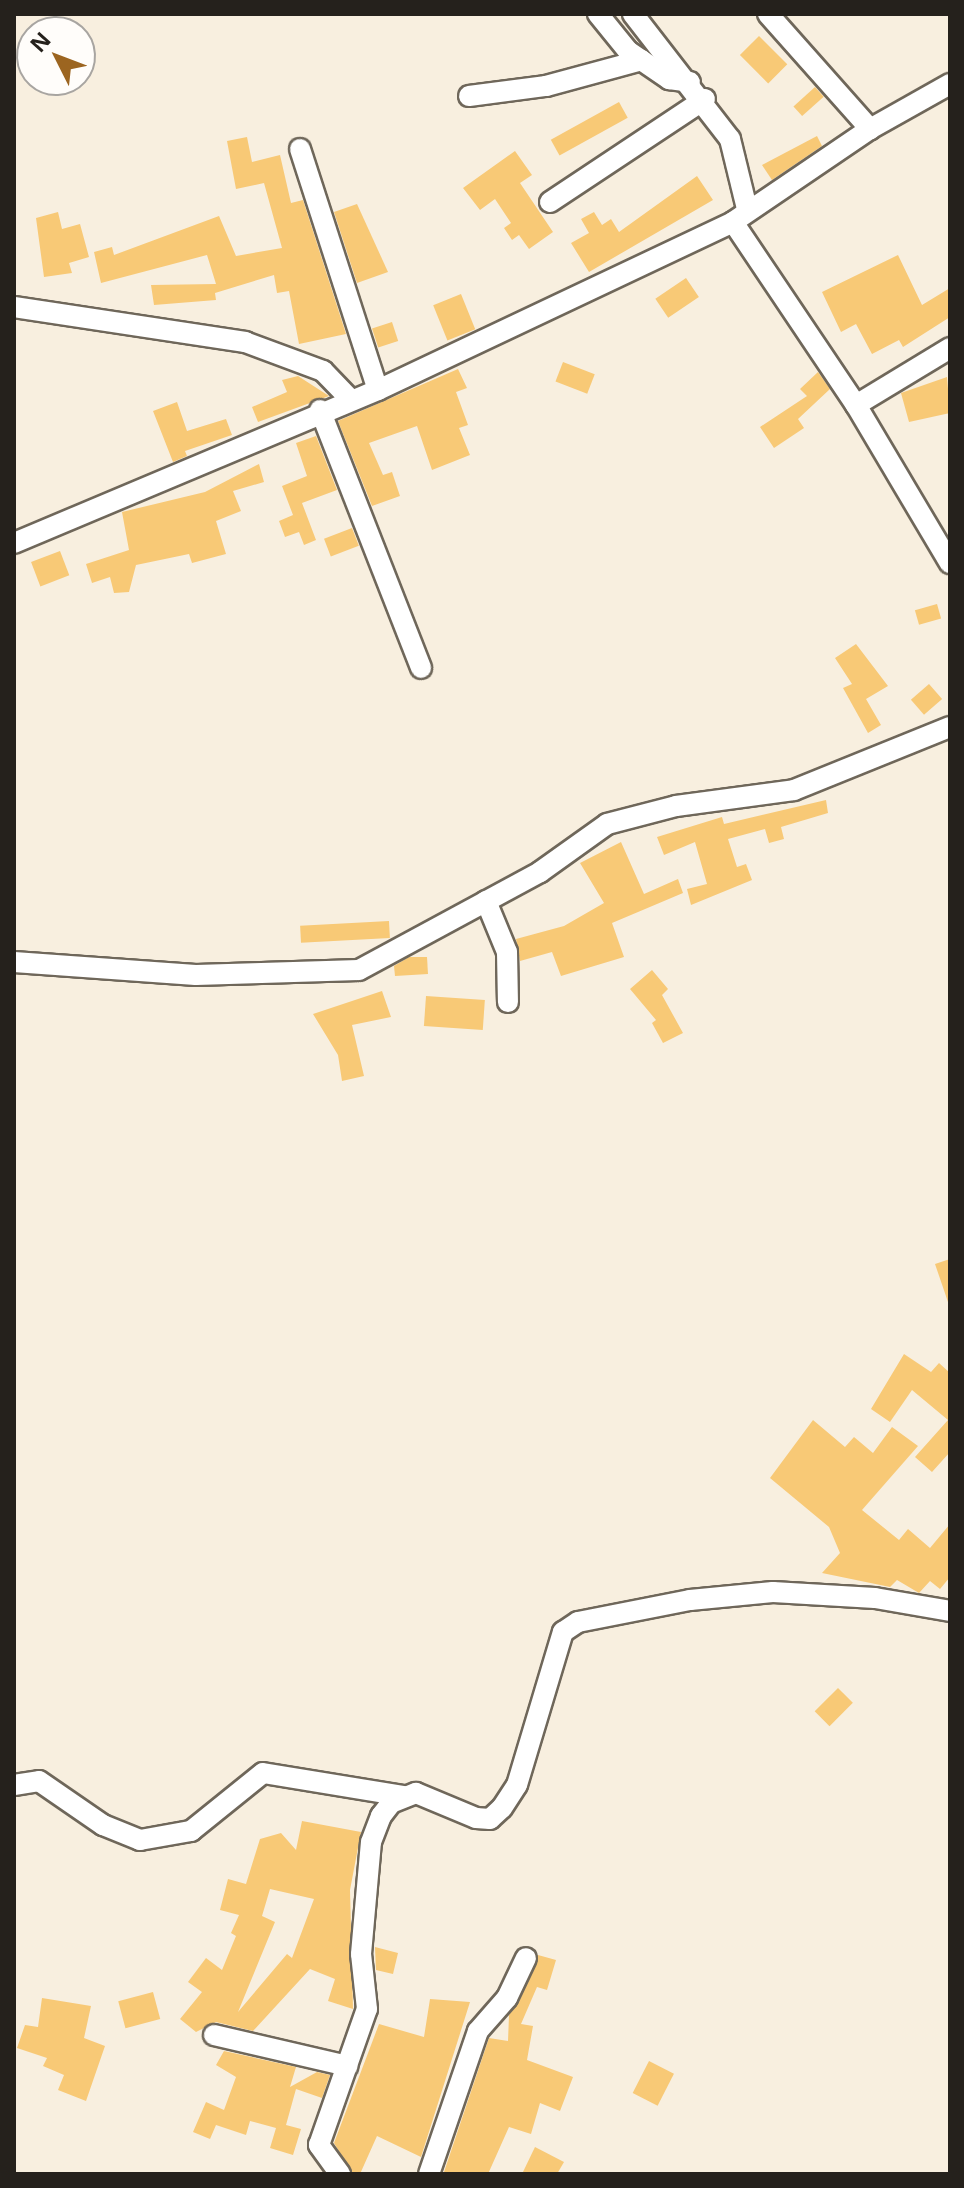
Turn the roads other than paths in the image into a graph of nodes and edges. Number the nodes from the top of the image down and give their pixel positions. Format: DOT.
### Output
graph roads {
  1 [pos="598,14"];
  2 [pos="633,14"];
  3 [pos="768,14"];
  4 [pos="642,60"];
  5 [pos="690,82"];
  6 [pos="950,84"];
  7 [pos="469,96"];
  8 [pos="705,99"];
  9 [pos="870,129"];
  10 [pos="300,149"];
  11 [pos="550,202"];
  12 [pos="740,215"];
  13 [pos="14,307"];
  14 [pos="950,348"];
  15 [pos="378,390"];
  16 [pos="349,398"];
  17 [pos="856,405"];
  18 [pos="320,410"];
  19 [pos="14,543"];
  20 [pos="950,563"];
  21 [pos="421,668"];
  22 [pos="950,727"];
  23 [pos="486,901"];
  24 [pos="14,962"];
  25 [pos="508,1002"];
  26 [pos="950,1611"];
  27 [pos="14,1785"];
  28 [pos="404,1796"];
  29 [pos="526,1958"];
  30 [pos="214,2035"];
  31 [pos="347,2066"];
  32 [pos="340,2174"];
  33 [pos="429,2174"];
  1 -- 4 [label="street"];
  2 -- 5 [label="street"];
  3 -- 9 [label="street"];
  4 -- 5 [label="street"];
  4 -- 7 [label="street"];
  5 -- 8 [label="street"];
  6 -- 9 [label="street"];
  8 -- 11 [label="street"];
  8 -- 12 [label="street"];
  9 -- 12 [label="street"];
  10 -- 15 [label="street"];
  12 -- 15 [label="street"];
  12 -- 17 [label="street"];
  13 -- 16 [label="street"];
  14 -- 17 [label="street"];
  15 -- 16 [label="street"];
  16 -- 18 [label="street"];
  17 -- 20 [label="street"];
  18 -- 19 [label="street"];
  18 -- 21 [label="street"];
  22 -- 23 [label="street"];
  23 -- 24 [label="street"];
  23 -- 25 [label="street"];
  26 -- 28 [label="street"];
  27 -- 28 [label="street"];
  28 -- 31 [label="street"];
  29 -- 33 [label="street"];
  30 -- 31 [label="street"];
  31 -- 32 [label="street"];
}
